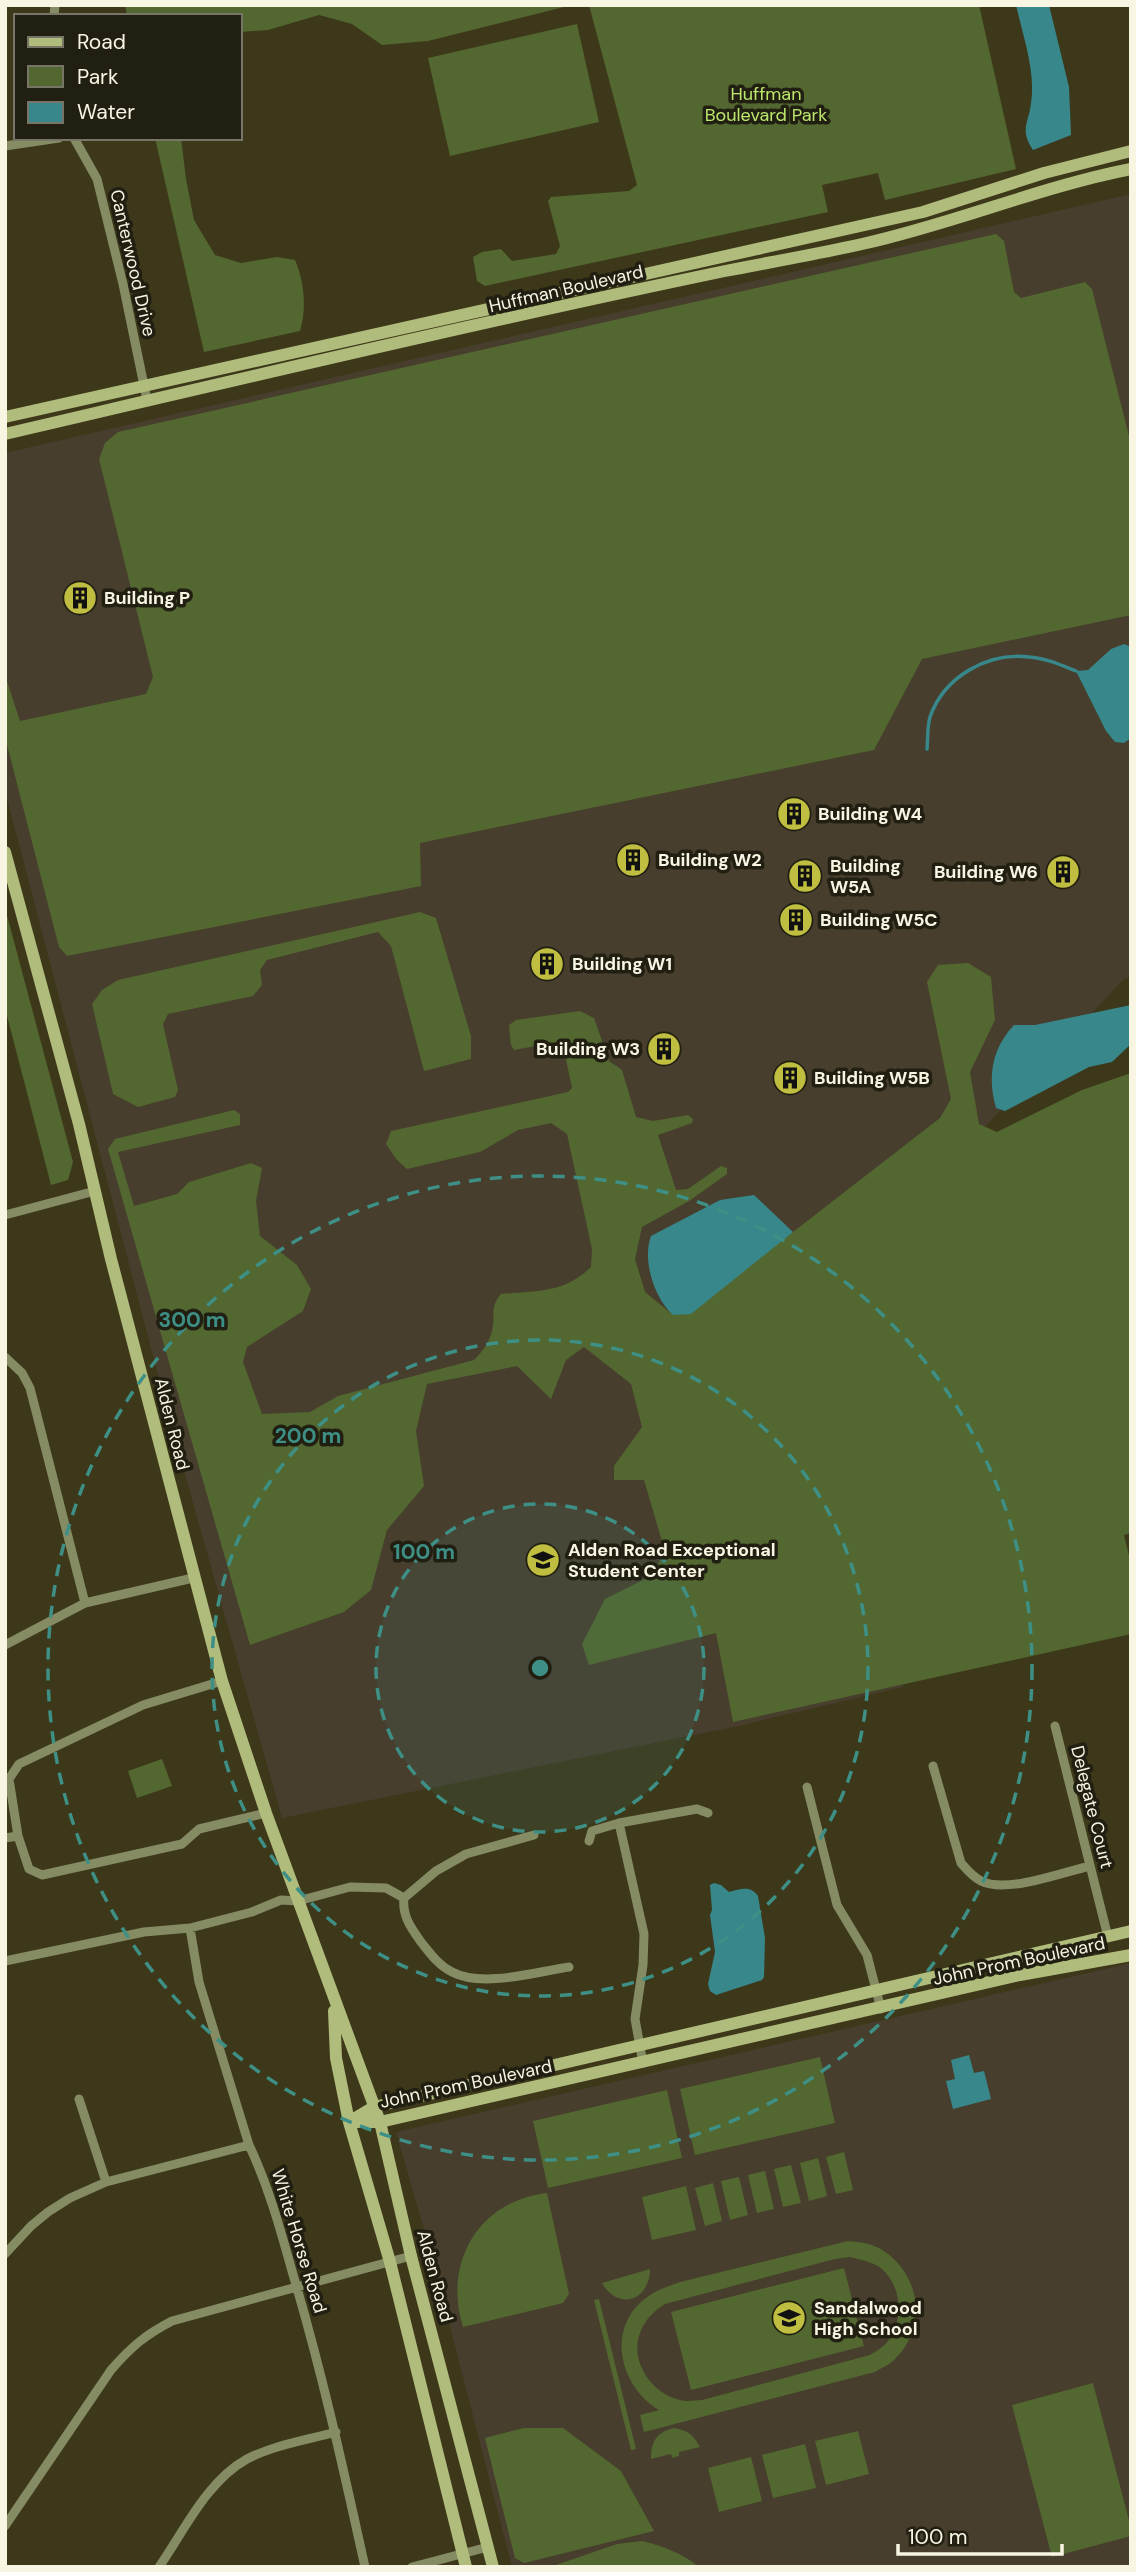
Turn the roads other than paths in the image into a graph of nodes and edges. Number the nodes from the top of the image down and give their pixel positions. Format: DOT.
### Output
graph roads {
  1 [pos="46,140"];
  2 [pos="75,140"];
  3 [pos="5,146"];
  4 [pos="1131,151"];
  5 [pos="1131,169"];
  6 [pos="144,386"];
  7 [pos="147,400"];
  8 [pos="5,417"];
  9 [pos="5,434"];
  10 [pos="5,852"];
  11 [pos="95,1191"];
  12 [pos="5,1215"];
  13 [pos="5,1357"];
  14 [pos="193,1577"];
  15 [pos="85,1603"];
  16 [pos="5,1645"];
  17 [pos="222,1681"];
  18 [pos="1055,1726"];
  19 [pos="933,1766"];
  20 [pos="807,1787"];
  21 [pos="266,1813"];
  22 [pos="708,1813"];
  23 [pos="619,1823"];
  24 [pos="534,1835"];
  25 [pos="18,1836"];
  26 [pos="5,1838"];
  27 [pos="589,1841"];
  28 [pos="1090,1866"];
  29 [pos="404,1898"];
  30 [pos="298,1901"];
  31 [pos="190,1928"];
  32 [pos="1131,1931"];
  33 [pos="1108,1937"];
  34 [pos="1131,1955"];
  35 [pos="5,1961"];
  36 [pos="569,1967"];
  37 [pos="877,1989"];
  38 [pos="333,1997"];
  39 [pos="881,2009"];
  40 [pos="639,2044"];
  41 [pos="643,2063"];
  42 [pos="79,2099"];
  43 [pos="374,2107"];
  44 [pos="349,2122"];
  45 [pos="380,2122"];
  46 [pos="249,2145"];
  47 [pos="106,2182"];
  48 [pos="5,2254"];
  49 [pos="411,2256"];
  50 [pos="390,2262"];
  51 [pos="297,2287"];
  52 [pos="336,2432"];
  53 [pos="5,2526"];
  54 [pos="488,2547"];
  55 [pos="464,2560"];
  56 [pos="159,2567"];
  57 [pos="365,2567"];
  58 [pos="412,2567"];
  59 [pos="493,2567"];
  1 -- 3 [label="street"];
  2 -- 6 [label="street, Canterwood Drive"];
  4 -- 6 [label="street, Huffman Boulevard"];
  5 -- 7 [label="street, Huffman Boulevard"];
  6 -- 7 [label="street, Canterwood Drive"];
  6 -- 8 [label="street, Huffman Boulevard"];
  7 -- 9 [label="street, Huffman Boulevard"];
  10 -- 11 [label="street, Alden Road"];
  11 -- 12 [label="street"];
  11 -- 14 [label="street, Alden Road"];
  13 -- 15 [label="street"];
  14 -- 15 [label="street"];
  14 -- 17 [label="street, Alden Road"];
  15 -- 16 [label="street"];
  17 -- 21 [label="street, Alden Road"];
  17 -- 25 [label="street"];
  18 -- 28 [label="street, Delegate Court"];
  19 -- 28 [label="street"];
  20 -- 37 [label="street"];
  21 -- 25 [label="street"];
  21 -- 30 [label="street, Alden Road"];
  22 -- 23 [label="street"];
  23 -- 27 [label="street"];
  23 -- 40 [label="street"];
  24 -- 29 [label="street"];
  25 -- 26 [label="street"];
  28 -- 33 [label="street, Delegate Court"];
  29 -- 30 [label="street"];
  29 -- 36 [label="street"];
  30 -- 31 [label="street"];
  30 -- 38 [label="street, Alden Road"];
  31 -- 35 [label="street"];
  31 -- 46 [label="street, White Horse Road"];
  32 -- 33 [label="street, John Prom Boulevard"];
  33 -- 37 [label="street, John Prom Boulevard"];
  34 -- 39 [label="street, John Prom Boulevard"];
  37 -- 39 [label="street"];
  37 -- 40 [label="street, John Prom Boulevard"];
  38 -- 43 [label="street, Alden Road"];
  38 -- 44 [label="street, Alden Road"];
  39 -- 41 [label="street, John Prom Boulevard"];
  40 -- 41 [label="street"];
  40 -- 43 [label="street, John Prom Boulevard"];
  41 -- 45 [label="street, John Prom Boulevard"];
  42 -- 47 [label="street"];
  43 -- 44 [label="street, John Prom Boulevard"];
  43 -- 45 [label="street, Alden Road"];
  44 -- 45 [label="street, John Prom Boulevard"];
  44 -- 50 [label="street, Alden Road"];
  45 -- 49 [label="street, Alden Road"];
  46 -- 47 [label="street"];
  46 -- 51 [label="street, White Horse Road"];
  47 -- 48 [label="street"];
  49 -- 50 [label="street"];
  49 -- 54 [label="street, Alden Road"];
  50 -- 51 [label="street"];
  50 -- 55 [label="street, Alden Road"];
  51 -- 52 [label="street, White Horse Road"];
  51 -- 53 [label="street"];
  52 -- 56 [label="street"];
  52 -- 57 [label="street, White Horse Road"];
  54 -- 55 [label="street"];
  54 -- 59 [label="street, Alden Road"];
  55 -- 58 [label="street"];
}
